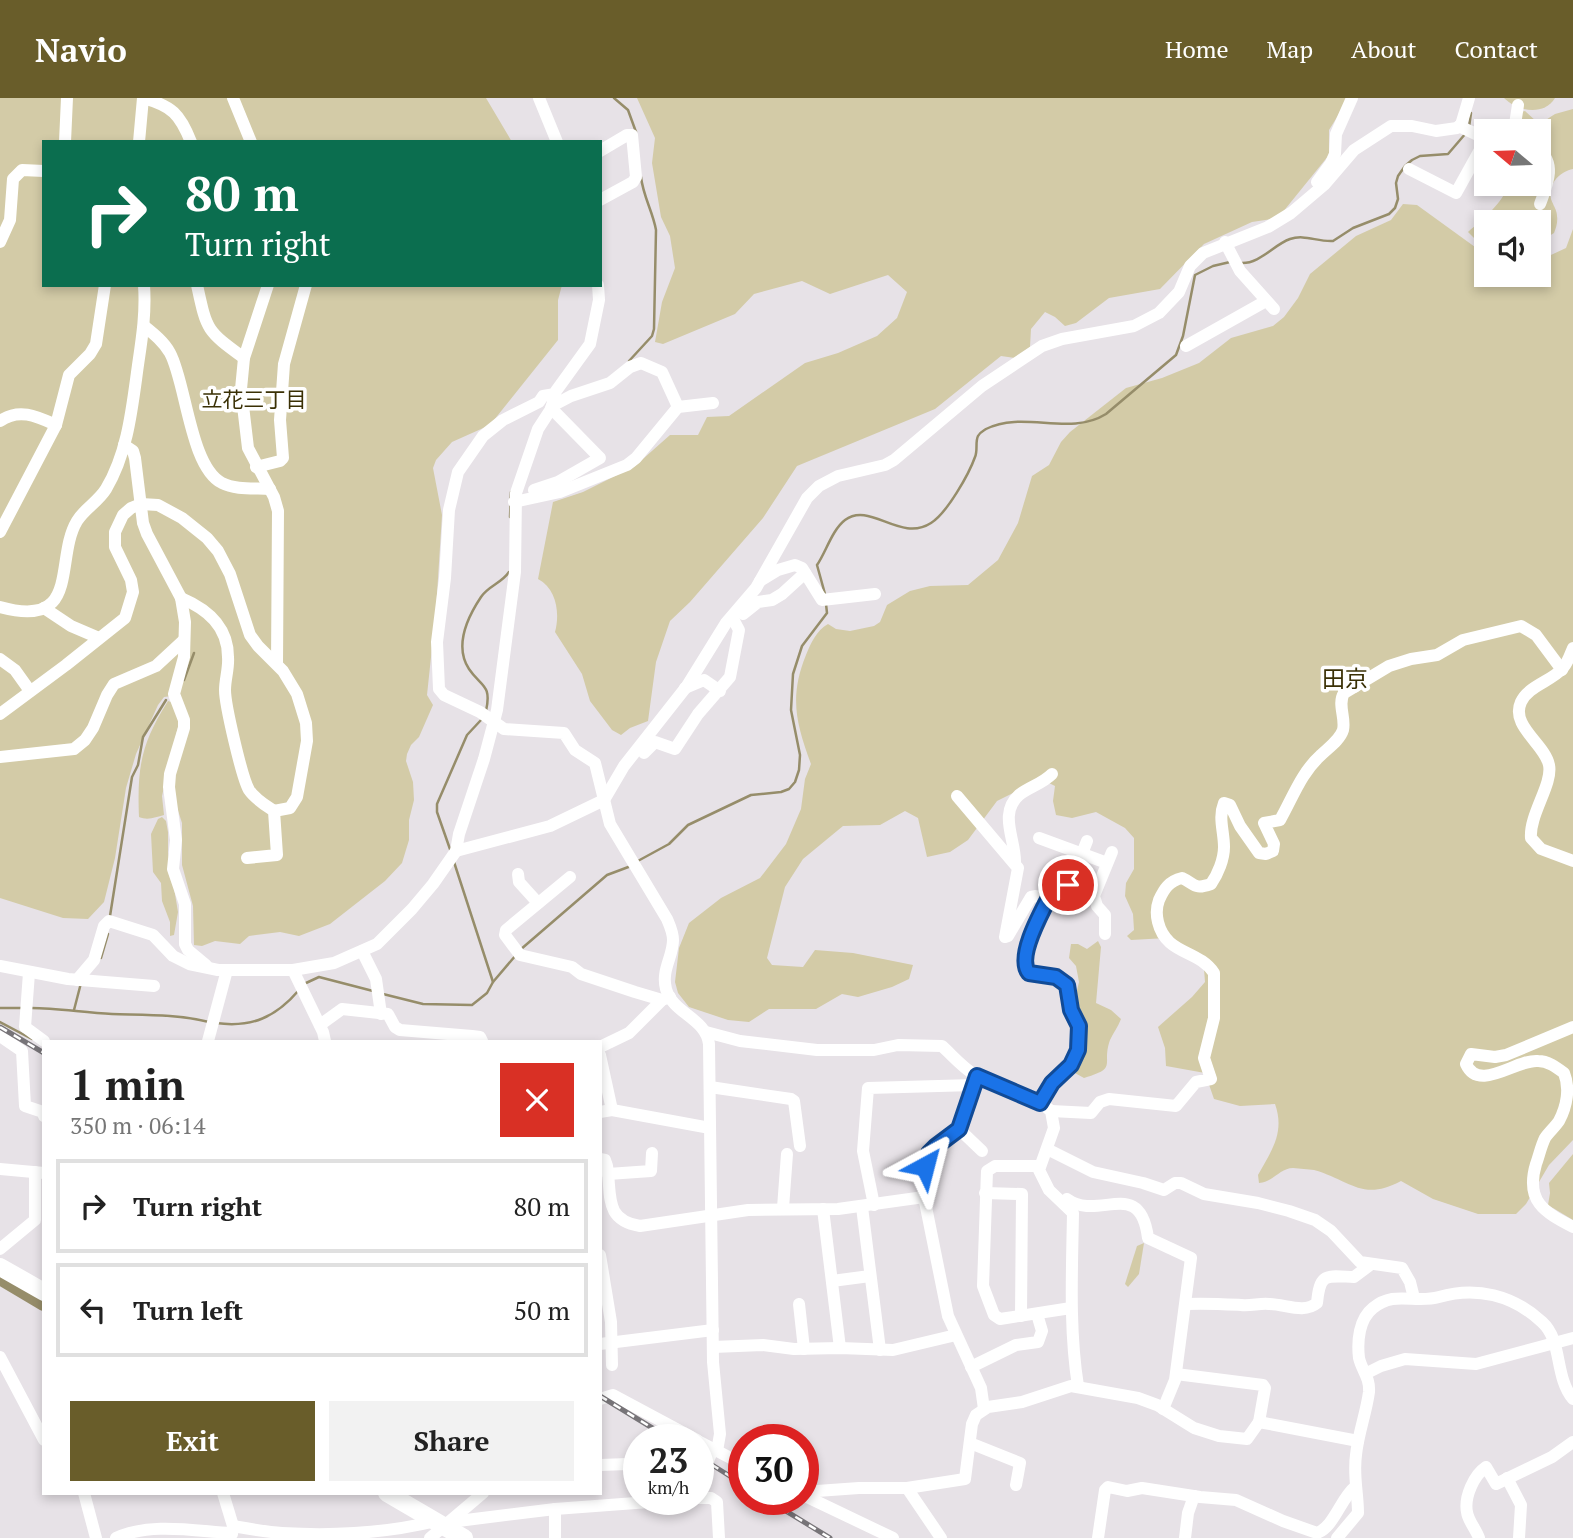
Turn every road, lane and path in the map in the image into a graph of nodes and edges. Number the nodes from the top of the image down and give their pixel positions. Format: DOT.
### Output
graph roads {
  1 [pos="67,98"];
  2 [pos="143,98"];
  3 [pos="233,98"];
  4 [pos="539,98"];
  5 [pos="1352,98"];
  6 [pos="1469,98"];
  7 [pos="1532,98"];
  8 [pos="1515,101"];
  9 [pos="1514,119"];
  10 [pos="1464,129"];
  11 [pos="65,140"];
  12 [pos="139,140"];
  13 [pos="190,140"];
  14 [pos="250,140"];
  15 [pos="556,140"];
  16 [pos="602,150"];
  17 [pos="1409,169"];
  18 [pos="42,171"];
  19 [pos="1542,196"];
  20 [pos="602,199"];
  21 [pos="1310,199"];
  22 [pos="1540,204"];
  23 [pos="0,242"];
  24 [pos="1225,243"];
  25 [pos="105,287"];
  26 [pos="144,287"];
  27 [pos="197,287"];
  28 [pos="267,287"];
  29 [pos="305,287"];
  30 [pos="598,287"];
  31 [pos="144,326"];
  32 [pos="1186,346"];
  33 [pos="244,358"];
  34 [pos="552,403"];
  35 [pos="713,403"];
  36 [pos="678,407"];
  37 [pos="0,421"];
  38 [pos="55,425"];
  39 [pos="124,445"];
  40 [pos="256,467"];
  41 [pos="270,489"];
  42 [pos="515,498"];
  43 [pos="141,504"];
  44 [pos="0,532"];
  45 [pos="805,573"];
  46 [pos="759,581"];
  47 [pos="875,594"];
  48 [pos="181,598"];
  49 [pos="0,607"];
  50 [pos="44,608"];
  51 [pos="733,619"];
  52 [pos="99,638"];
  53 [pos="183,641"];
  54 [pos="1573,648"];
  55 [pos="0,659"];
  56 [pos="277,664"];
  57 [pos="1562,670"];
  58 [pos="685,688"];
  59 [pos="30,691"];
  60 [pos="720,691"];
  61 [pos="0,714"];
  62 [pos="488,717"];
  63 [pos="0,757"];
  64 [pos="622,770"];
  65 [pos="1052,774"];
  66 [pos="957,796"];
  67 [pos="604,800"];
  68 [pos="274,811"];
  69 [pos="1039,838"];
  70 [pos="1087,841"];
  71 [pos="456,850"];
  72 [pos="1082,853"];
  73 [pos="247,858"];
  74 [pos="1573,861"];
  75 [pos="1014,863"];
  76 [pos="517,874"];
  77 [pos="570,877"];
  78 [pos="1048,901"];
  79 [pos="538,903"];
  80 [pos="1105,934"];
  81 [pos="362,951"];
  82 [pos="0,966"];
  83 [pos="212,969"];
  84 [pos="227,970"];
  85 [pos="293,971"];
  86 [pos="29,973"];
  87 [pos="77,980"];
  88 [pos="154,986"];
  89 [pos="666,998"];
  90 [pos="381,1014"];
  91 [pos="320,1025"];
  92 [pos="1573,1027"];
  93 [pos="706,1032"];
  94 [pos="0,1036"];
  95 [pos="43,1040"];
  96 [pos="208,1040"];
  97 [pos="324,1040"];
  98 [pos="482,1040"];
  99 [pos="602,1046"];
  100 [pos="602,1074"];
  101 [pos="975,1080"];
  102 [pos="710,1087"];
  103 [pos="1040,1103"];
  104 [pos="606,1111"];
  105 [pos="1051,1111"];
  106 [pos="42,1112"];
  107 [pos="710,1128"];
  108 [pos="959,1129"];
  109 [pos="800,1146"];
  110 [pos="1047,1149"];
  111 [pos="982,1151"];
  112 [pos="652,1153"];
  113 [pos="787,1154"];
  114 [pos="602,1159"];
  115 [pos="0,1169"];
  116 [pos="39,1172"];
  117 [pos="1041,1172"];
  118 [pos="608,1174"];
  119 [pos="985,1193"];
  120 [pos="925,1197"];
  121 [pos="868,1206"];
  122 [pos="783,1208"];
  123 [pos="823,1209"];
  124 [pos="711,1214"];
  125 [pos="1573,1227"];
  126 [pos="0,1249"];
  127 [pos="1370,1265"];
  128 [pos="0,1267"];
  129 [pos="870,1276"];
  130 [pos="832,1281"];
  131 [pos="603,1289"];
  132 [pos="42,1291"];
  133 [pos="1413,1298"];
  134 [pos="799,1304"];
  135 [pos="1186,1304"];
  136 [pos="1071,1308"];
  137 [pos="1037,1314"];
  138 [pos="1021,1316"];
  139 [pos="713,1330"];
  140 [pos="956,1335"];
  141 [pos="1573,1338"];
  142 [pos="606,1343"];
  143 [pos="1554,1343"];
  144 [pos="713,1347"];
  145 [pos="840,1348"];
  146 [pos="804,1349"];
  147 [pos="880,1350"];
  148 [pos="0,1357"];
  149 [pos="612,1365"];
  150 [pos="971,1367"];
  151 [pos="1367,1373"];
  152 [pos="1176,1374"];
  153 [pos="1078,1386"];
  154 [pos="602,1398"];
  155 [pos="1573,1399"];
  156 [pos="984,1409"];
  157 [pos="1163,1409"];
  158 [pos="1259,1422"];
  159 [pos="667,1424"];
  160 [pos="42,1436"];
  161 [pos="1358,1441"];
  162 [pos="1573,1442"];
  163 [pos="970,1443"];
  164 [pos="715,1450"];
  165 [pos="728,1457"];
  166 [pos="623,1464"];
  167 [pos="602,1465"];
  168 [pos="1507,1478"];
  169 [pos="1016,1485"];
  170 [pos="1355,1486"];
  171 [pos="908,1488"];
  172 [pos="819,1492"];
  173 [pos="85,1495"];
  174 [pos="223,1495"];
  175 [pos="398,1495"];
  176 [pos="480,1495"];
  177 [pos="1194,1496"];
  178 [pos="714,1500"];
  179 [pos="819,1502"];
  180 [pos="623,1504"];
  181 [pos="555,1509"];
  182 [pos="437,1529"];
  183 [pos="232,1532"];
  184 [pos="96,1538"];
  185 [pos="116,1538"];
  186 [pos="464,1538"];
  187 [pos="555,1538"];
  188 [pos="719,1538"];
  189 [pos="893,1538"];
  190 [pos="941,1538"];
  191 [pos="1098,1538"];
  192 [pos="1185,1538"];
  193 [pos="1337,1538"];
  194 [pos="1479,1538"];
  195 [pos="1519,1538"];
  1 -- 11 [label="street"];
  2 -- 12 [label="street"];
  2 -- 13 [label="street"];
  3 -- 14 [label="street"];
  4 -- 15 [label="street"];
  5 -- 21 [label="street"];
  6 -- 10 [label="street"];
  7 -- 8 [label="street"];
  8 -- 9 [label="street"];
  10 -- 17 [label="street"];
  10 -- 21 [label="street"];
  16 -- 20 [label="street"];
  18 -- 23 [label="street"];
  19 -- 22 [label="street"];
  21 -- 24 [label="street"];
  24 -- 32 [label="street"];
  24 -- 46 [label="street"];
  25 -- 38 [label="street"];
  26 -- 31 [label="street"];
  27 -- 33 [label="street"];
  28 -- 33 [label="street"];
  29 -- 40 [label="street"];
  30 -- 34 [label="street"];
  31 -- 39 [label="street"];
  31 -- 41 [label="street"];
  33 -- 40 [label="street"];
  34 -- 36 [label="street"];
  34 -- 42 [label="street"];
  34 -- 42 [label="street"];
  34 -- 62 [label="street"];
  35 -- 36 [label="street"];
  36 -- 42 [label="street"];
  37 -- 38 [label="street"];
  38 -- 44 [label="street"];
  39 -- 43 [label="street"];
  39 -- 50 [label="street"];
  40 -- 41 [label="street"];
  41 -- 56 [label="street"];
  42 -- 62 [label="street"];
  43 -- 48 [label="street"];
  43 -- 52 [label="street"];
  43 -- 56 [label="street"];
  45 -- 46 [label="street"];
  45 -- 47 [label="street"];
  45 -- 51 [label="street"];
  46 -- 51 [label="street"];
  48 -- 53 [label="street"];
  48 -- 68 [label="street"];
  49 -- 50 [label="street"];
  50 -- 52 [label="street"];
  51 -- 58 [label="street"];
  51 -- 60 [label="street"];
  52 -- 59 [label="street"];
  53 -- 63 [label="street"];
  53 -- 83 [label="street"];
  54 -- 57 [label="street"];
  55 -- 59 [label="street"];
  56 -- 68 [label="street"];
  57 -- 74 [label="street"];
  57 -- 105 [label="street"];
  58 -- 60 [label="street"];
  58 -- 64 [label="street"];
  59 -- 61 [label="street"];
  60 -- 64 [label="street"];
  62 -- 67 [label="street"];
  62 -- 71 [label="street"];
  64 -- 67 [label="street"];
  65 -- 75 [label="street"];
  66 -- 75 [label="street"];
  67 -- 71 [label="street"];
  67 -- 89 [label="street"];
  68 -- 73 [label="street"];
  69 -- 72 [label="street"];
  70 -- 72 [label="street"];
  71 -- 81 [label="street"];
  72 -- 78 [label="street"];
  72 -- 80 [label="street"];
  75 -- 78 [label="street"];
  76 -- 79 [label="street"];
  77 -- 79 [label="street"];
  78 -- 103 [label="street"];
  79 -- 89 [label="street"];
  81 -- 85 [label="street"];
  81 -- 90 [label="street"];
  82 -- 86 [label="street"];
  83 -- 84 [label="street"];
  83 -- 87 [label="street"];
  84 -- 85 [label="street"];
  84 -- 96 [label="street"];
  85 -- 91 [label="street"];
  86 -- 87 [label="street"];
  86 -- 95 [label="street"];
  87 -- 88 [label="street"];
  89 -- 93 [label="street"];
  89 -- 99 [label="street"];
  90 -- 91 [label="street"];
  90 -- 98 [label="street"];
  91 -- 97 [label="street"];
  92 -- 125 [label="street"];
  93 -- 101 [label="street"];
  93 -- 102 [label="street"];
  94 -- 106 [label="street"];
  100 -- 104 [label="street"];
  101 -- 103 [label="street"];
  101 -- 108 [label="street"];
  101 -- 121 [label="street"];
  102 -- 107 [label="street"];
  102 -- 109 [label="street"];
  103 -- 105 [label="street"];
  104 -- 107 [label="street"];
  105 -- 110 [label="street"];
  107 -- 124 [label="street"];
  108 -- 111 [label="street"];
  108 -- 120 [label="street"];
  110 -- 117 [label="street"];
  110 -- 127 [label="street"];
  112 -- 118 [label="street"];
  113 -- 122 [label="street"];
  114 -- 118 [label="street"];
  115 -- 116 [label="street"];
  116 -- 126 [label="street"];
  117 -- 119 [label="street"];
  117 -- 135 [label="street"];
  117 -- 136 [label="street"];
  118 -- 124 [label="street"];
  119 -- 138 [label="street"];
  119 -- 138 [label="street"];
  120 -- 121 [label="street"];
  120 -- 140 [label="street"];
  121 -- 123 [label="street"];
  121 -- 129 [label="street"];
  122 -- 123 [label="street"];
  122 -- 124 [label="street"];
  123 -- 130 [label="street"];
  124 -- 139 [label="street"];
  127 -- 133 [label="street"];
  127 -- 135 [label="street"];
  128 -- 132 [label="highway"];
  129 -- 130 [label="street"];
  129 -- 147 [label="street"];
  130 -- 145 [label="street"];
  131 -- 142 [label="street"];
  133 -- 143 [label="street"];
  133 -- 151 [label="street"];
  134 -- 146 [label="street"];
  135 -- 152 [label="street"];
  136 -- 137 [label="street"];
  136 -- 153 [label="street"];
  137 -- 138 [label="street"];
  137 -- 150 [label="street"];
  139 -- 142 [label="street"];
  139 -- 144 [label="street"];
  140 -- 147 [label="street"];
  140 -- 150 [label="street"];
  141 -- 143 [label="street"];
  142 -- 149 [label="street"];
  143 -- 151 [label="street"];
  143 -- 155 [label="street"];
  144 -- 146 [label="street"];
  144 -- 164 [label="street"];
  145 -- 146 [label="street"];
  145 -- 147 [label="street"];
  148 -- 160 [label="street"];
  150 -- 156 [label="street"];
  151 -- 161 [label="street"];
  152 -- 157 [label="street"];
  152 -- 158 [label="street"];
  153 -- 156 [label="street"];
  153 -- 157 [label="street"];
  154 -- 159 [label="street"];
  156 -- 163 [label="street"];
  157 -- 158 [label="street"];
  158 -- 161 [label="street"];
  161 -- 170 [label="street"];
  162 -- 168 [label="street"];
  163 -- 169 [label="street"];
  163 -- 171 [label="street"];
  164 -- 165 [label="street"];
  166 -- 167 [label="street"];
  168 -- 194 [label="street"];
  168 -- 195 [label="street"];
  170 -- 177 [label="street"];
  170 -- 193 [label="street"];
  171 -- 172 [label="street"];
  171 -- 190 [label="street"];
  173 -- 184 [label="street"];
  174 -- 183 [label="street"];
  175 -- 182 [label="highway"];
  176 -- 182 [label="street"];
  177 -- 191 [label="street"];
  177 -- 192 [label="street"];
  178 -- 188 [label="street"];
  179 -- 189 [label="street"];
  180 -- 181 [label="street"];
  181 -- 182 [label="street"];
  181 -- 187 [label="street"];
  182 -- 183 [label="street"];
  182 -- 186 [label="highway"];
  183 -- 185 [label="street"];
}
